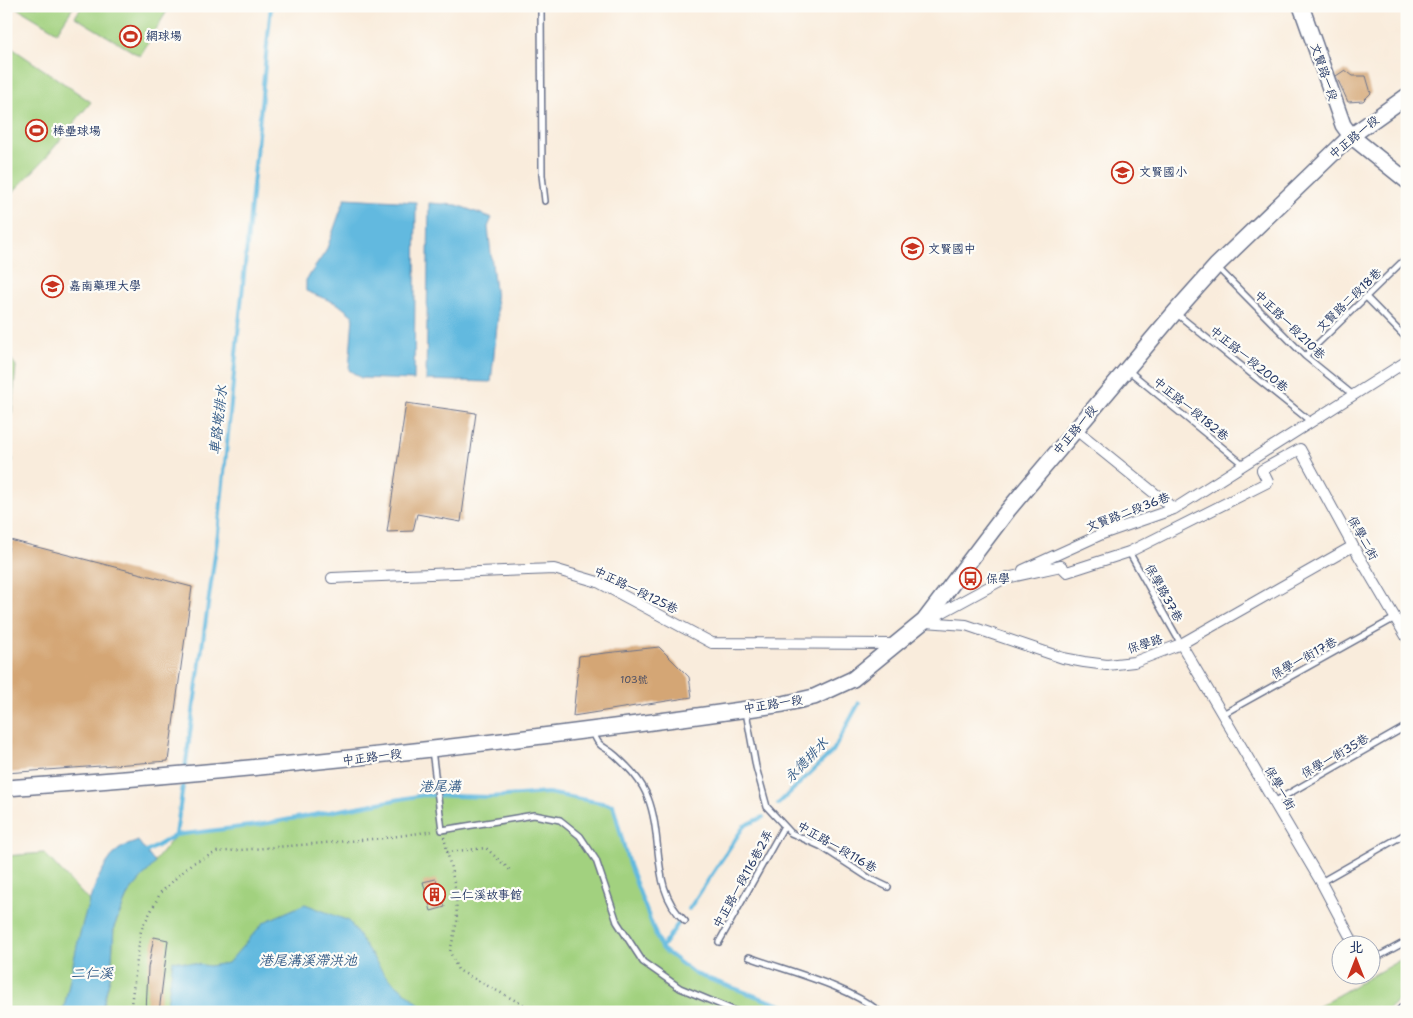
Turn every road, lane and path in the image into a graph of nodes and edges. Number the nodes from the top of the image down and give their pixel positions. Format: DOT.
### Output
graph roads {
  1 [pos="541,6"];
  2 [pos="1301,6"];
  3 [pos="1407,96"];
  4 [pos="1352,136"];
  5 [pos="1407,181"];
  6 [pos="545,201"];
  7 [pos="1407,257"];
  8 [pos="1216,266"];
  9 [pos="1366,297"];
  10 [pos="1175,312"];
  11 [pos="1407,339"];
  12 [pos="1305,356"];
  13 [pos="1407,361"];
  14 [pos="1126,369"];
  15 [pos="1353,395"];
  16 [pos="1310,421"];
  17 [pos="1075,429"];
  18 [pos="1244,465"];
  19 [pos="1174,508"];
  20 [pos="1353,546"];
  21 [pos="1129,552"];
  22 [pos="332,578"];
  23 [pos="1002,579"];
  24 [pos="1395,618"];
  25 [pos="924,621"];
  26 [pos="1407,638"];
  27 [pos="896,644"];
  28 [pos="1181,644"];
  29 [pos="745,709"];
  30 [pos="1223,715"];
  31 [pos="1407,726"];
  32 [pos="592,729"];
  33 [pos="432,749"];
  34 [pos="6,788"];
  35 [pos="1274,802"];
  36 [pos="784,826"];
  37 [pos="442,830"];
  38 [pos="1407,833"];
  39 [pos="447,852"];
  40 [pos="511,871"];
  41 [pos="1321,882"];
  42 [pos="888,886"];
  43 [pos="685,921"];
  44 [pos="1350,936"];
  45 [pos="1407,940"];
  46 [pos="719,942"];
  47 [pos="1380,955"];
  48 [pos="749,957"];
  49 [pos="1407,1002"];
  50 [pos="130,1012"];
  51 [pos="537,1012"];
  52 [pos="738,1012"];
  53 [pos="880,1012"];
  54 [pos="1397,1012"];
  1 -- 6 [label="lane"];
  2 -- 4 [label="main road, 文賢路一段"];
  3 -- 4 [label="main road, 中正路一段"];
  4 -- 5 [label="main road, 文賢路一段"];
  4 -- 8 [label="main road, 中正路一段"];
  7 -- 9 [label="lane, 文賢路二段18巷"];
  8 -- 10 [label="main road, 中正路一段"];
  8 -- 12 [label="lane, 中正路一段210巷"];
  9 -- 11 [label="lane"];
  9 -- 12 [label="lane, 文賢路二段18巷"];
  10 -- 14 [label="main road, 中正路一段"];
  10 -- 16 [label="lane, 中正路一段200巷"];
  12 -- 15 [label="lane, 中正路一段210巷"];
  13 -- 15 [label="street, 文賢路二段36巷"];
  14 -- 17 [label="main road, 中正路一段"];
  14 -- 18 [label="lane, 中正路一段182巷"];
  15 -- 16 [label="street, 文賢路二段36巷"];
  16 -- 18 [label="street, 文賢路二段36巷"];
  17 -- 19 [label="street"];
  17 -- 25 [label="main road, 中正路一段"];
  18 -- 19 [label="street, 文賢路二段36巷"];
  19 -- 23 [label="street, 文賢路二段36巷"];
  20 -- 21 [label="street, 保學二街"];
  20 -- 24 [label="street, 保學二街"];
  20 -- 28 [label="street, 保學路"];
  21 -- 23 [label="street"];
  21 -- 28 [label="lane, 保學路37巷"];
  22 -- 27 [label="street, 中正路一段125巷"];
  23 -- 25 [label="street, 文賢路二段36巷"];
  24 -- 26 [label="street, 保學二街"];
  24 -- 30 [label="lane, 保學一街17巷"];
  25 -- 27 [label="main road, 中正路一段"];
  25 -- 28 [label="street, 保學路"];
  27 -- 29 [label="main road, 中正路一段"];
  28 -- 30 [label="street, 保學一街"];
  29 -- 32 [label="main road, 中正路一段"];
  29 -- 36 [label="lane, 中正路一段116巷"];
  30 -- 35 [label="street, 保學一街"];
  31 -- 35 [label="lane, 保學一街35巷"];
  32 -- 33 [label="main road, 中正路一段"];
  32 -- 43 [label="lane"];
  33 -- 34 [label="main road, 中正路一段"];
  33 -- 37 [label="lane"];
  35 -- 41 [label="street, 保學一街"];
  36 -- 42 [label="lane, 中正路一段116巷"];
  36 -- 46 [label="lane, 中正路一段116巷2弄"];
  37 -- 39 [label="path"];
  37 -- 50 [label="path"];
  37 -- 52 [label="lane"];
  38 -- 41 [label="lane"];
  39 -- 40 [label="path"];
  39 -- 51 [label="path"];
  41 -- 44 [label="street, 保學一街"];
  45 -- 47 [label="lane"];
  48 -- 53 [label="lane"];
  49 -- 54 [label="lane"];
}
